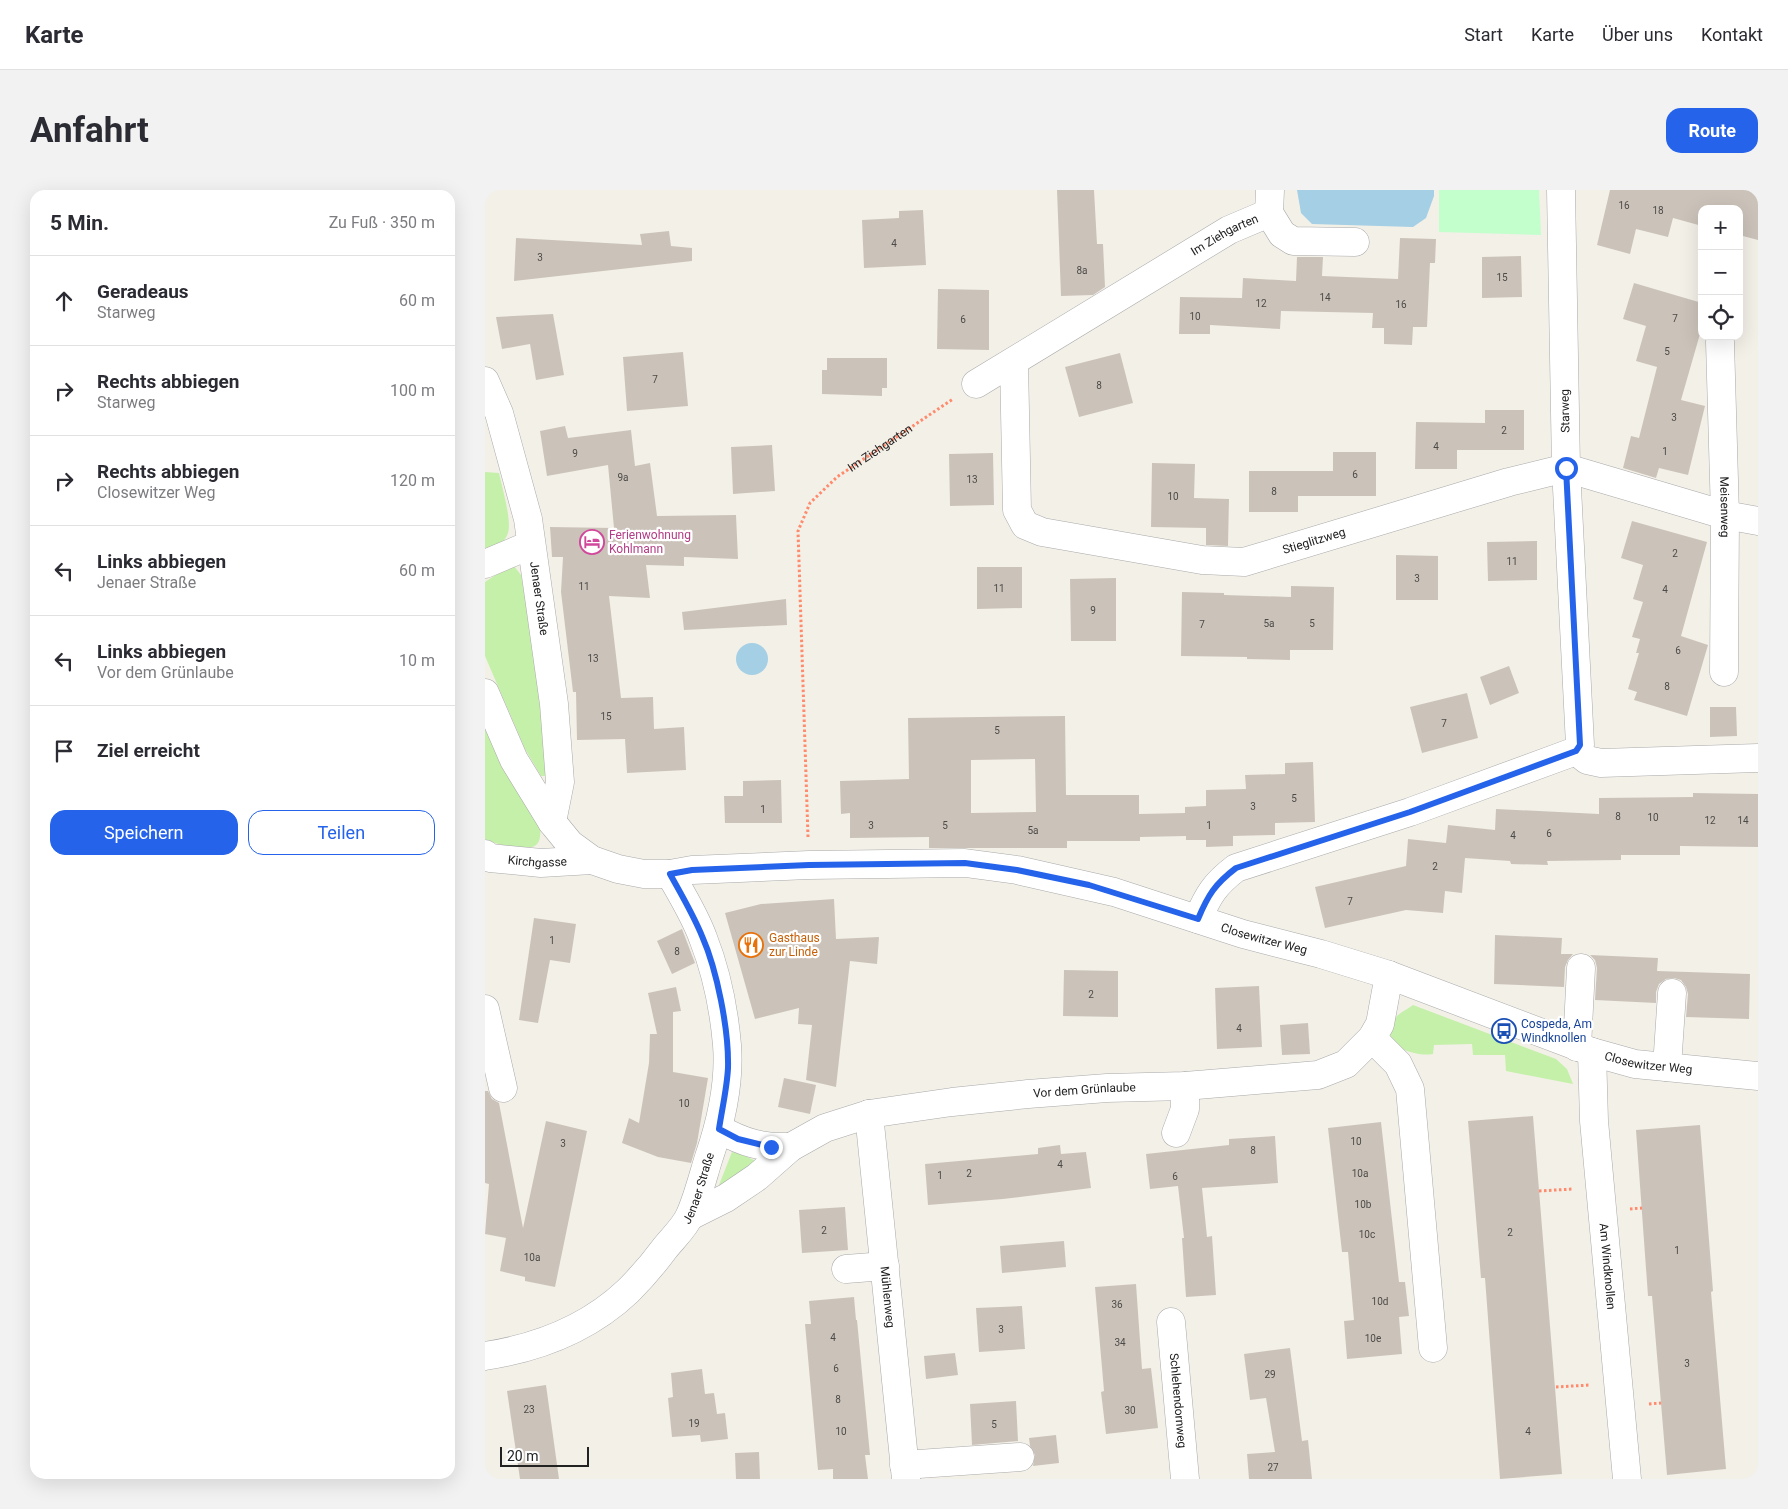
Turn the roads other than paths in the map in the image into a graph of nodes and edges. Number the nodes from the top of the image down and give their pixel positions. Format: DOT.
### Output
graph roads {
  1 [pos="1561,190"];
  2 [pos="1270,202"];
  3 [pos="1355,242"];
  4 [pos="1720,342"];
  5 [pos="1014,362"];
  6 [pos="485,381"];
  7 [pos="976,384"];
  8 [pos="1566,468"];
  9 [pos="1725,515"];
  10 [pos="1758,521"];
  11 [pos="531,545"];
  12 [pos="485,564"];
  13 [pos="1724,672"];
  14 [pos="485,693"];
  15 [pos="1576,751"];
  16 [pos="1758,758"];
  17 [pos="552,822"];
  18 [pos="487,857"];
  19 [pos="592,860"];
  20 [pos="670,874"];
  21 [pos="1198,919"];
  22 [pos="1581,968"];
  23 [pos="1389,975"];
  24 [pos="1672,993"];
  25 [pos="485,1009"];
  26 [pos="1372,1038"];
  27 [pos="1585,1050"];
  28 [pos="1667,1067"];
  29 [pos="495,1076"];
  30 [pos="1758,1076"];
  31 [pos="1185,1086"];
  32 [pos="869,1114"];
  33 [pos="719,1129"];
  34 [pos="1176,1133"];
  35 [pos="791,1147"];
  36 [pos="690,1216"];
  37 [pos="885,1266"];
  38 [pos="846,1269"];
  39 [pos="1171,1322"];
  40 [pos="1433,1348"];
  41 [pos="485,1356"];
  42 [pos="1020,1456"];
  43 [pos="905,1472"];
  44 [pos="1185,1479"];
  45 [pos="1627,1479"];
  1 -- 8 [label="street, Starweg"];
  2 -- 3 [label="street, Im Ziehgarten"];
  2 -- 5 [label="street, Im Ziehgarten"];
  4 -- 9 [label="street, Meisenweg"];
  5 -- 7 [label="street, Im Ziehgarten"];
  5 -- 8 [label="street, Stieglitzweg"];
  6 -- 11 [label="street, Jenaer Straße"];
  8 -- 9 [label="street"];
  8 -- 15 [label="street, Starweg"];
  9 -- 10 [label="street"];
  9 -- 13 [label="street, Meisenweg"];
  11 -- 12 [label="street"];
  11 -- 17 [label="street, Jenaer Straße"];
  14 -- 17 [label="street"];
  15 -- 16 [label="street"];
  15 -- 21 [label="street"];
  17 -- 19 [label="street"];
  18 -- 19 [label="street, Kirchgasse"];
  19 -- 20 [label="street"];
  20 -- 21 [label="street, Closewitzer Weg"];
  20 -- 33 [label="street, Jenaer Straße"];
  21 -- 23 [label="street, Closewitzer Weg"];
  22 -- 27 [label="street, Am Windknollen"];
  23 -- 26 [label="street, Vor dem Grünlaube"];
  23 -- 27 [label="street, Closewitzer Weg"];
  24 -- 28 [label="street"];
  25 -- 29 [label="street"];
  26 -- 31 [label="street, Vor dem Grünlaube"];
  26 -- 40 [label="street"];
  27 -- 28 [label="street, Closewitzer Weg"];
  27 -- 45 [label="street, Am Windknollen"];
  28 -- 30 [label="street, Closewitzer Weg"];
  31 -- 32 [label="street, Vor dem Grünlaube"];
  31 -- 34 [label="street"];
  32 -- 35 [label="street, Vor dem Grünlaube"];
  32 -- 37 [label="street, Mühlenweg"];
  33 -- 35 [label="street"];
  33 -- 36 [label="street, Jenaer Straße"];
  35 -- 36 [label="street, Vor dem Grünlaube"];
  36 -- 41 [label="street, Jenaer Straße"];
  37 -- 38 [label="street"];
  37 -- 43 [label="street, Mühlenweg"];
  39 -- 44 [label="street, Schlehendornweg"];
  42 -- 43 [label="street"];
}
